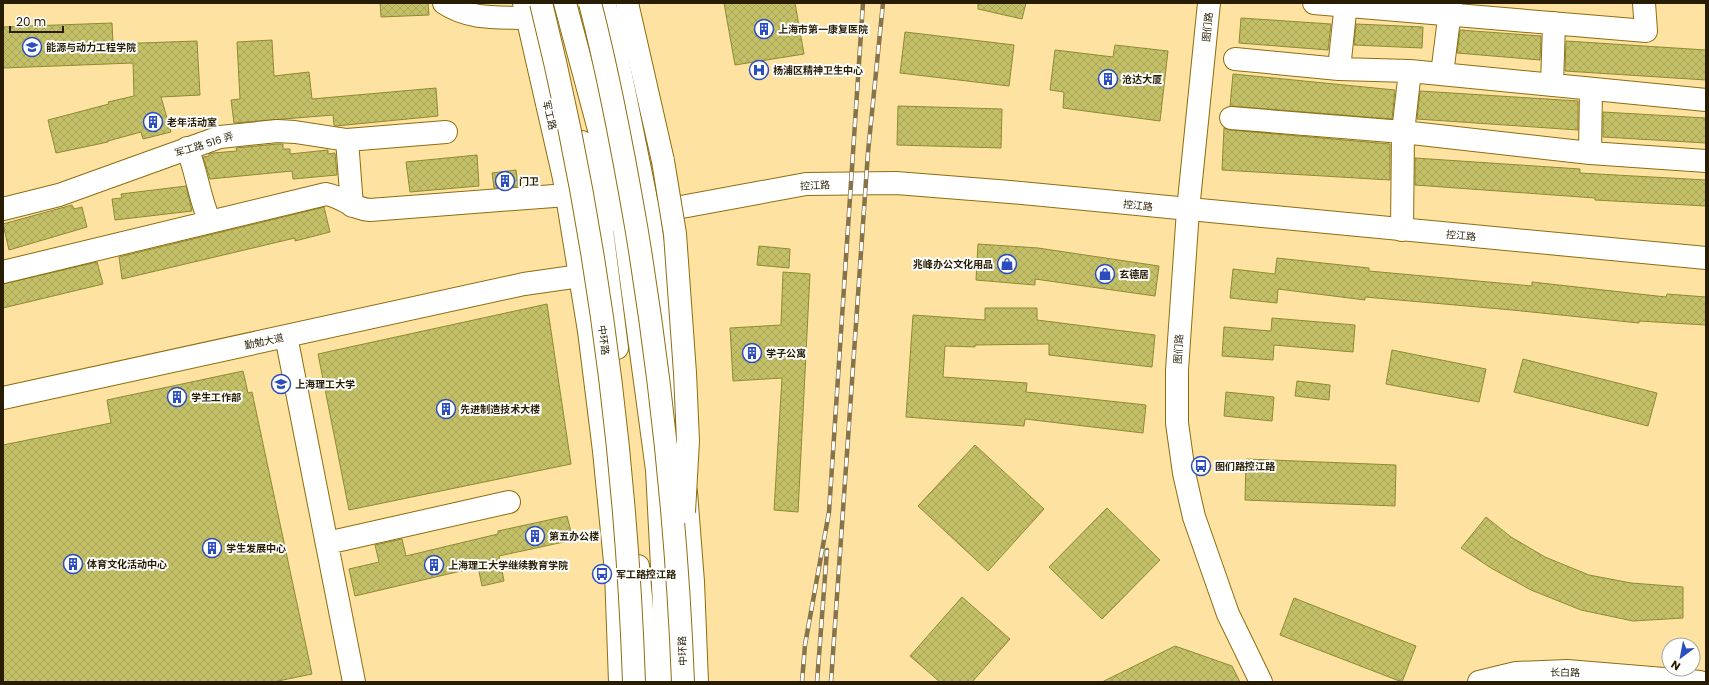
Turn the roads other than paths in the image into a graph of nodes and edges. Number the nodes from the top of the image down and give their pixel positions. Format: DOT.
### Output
graph roads {
  1 [pos="444,3"];
  2 [pos="547,3"];
  3 [pos="565,3"];
  4 [pos="590,3"];
  5 [pos="604,3"];
  6 [pos="627,3"];
  7 [pos="1209,3"];
  8 [pos="1314,3"];
  9 [pos="1644,3"];
  10 [pos="1345,4"];
  11 [pos="531,8"];
  12 [pos="1450,9"];
  13 [pos="1554,23"];
  14 [pos="1235,59"];
  15 [pos="1339,69"];
  16 [pos="1410,71"];
  17 [pos="1442,74"];
  18 [pos="1552,85"];
  19 [pos="1591,89"];
  20 [pos="1706,100"];
  21 [pos="1231,118"];
  22 [pos="446,132"];
  23 [pos="1403,132"];
  24 [pos="347,140"];
  25 [pos="188,148"];
  26 [pos="1590,152"];
  27 [pos="1706,161"];
  28 [pos="567,195"];
  29 [pos="352,206"];
  30 [pos="3,209"];
  31 [pos="1188,210"];
  32 [pos="649,214"];
  33 [pos="623,219"];
  34 [pos="210,222"];
  35 [pos="601,222"];
  36 [pos="573,227"];
  37 [pos="1402,230"];
  38 [pos="1706,258"];
  39 [pos="3,272"];
  40 [pos="580,276"];
  41 [pos="286,336"];
  42 [pos="3,398"];
  43 [pos="629,468"];
  44 [pos="509,502"];
  45 [pos="610,511"];
  46 [pos="327,543"];
  47 [pos="679,583"];
  48 [pos="354,682"];
  49 [pos="620,682"];
  50 [pos="634,682"];
  51 [pos="649,682"];
  52 [pos="668,682"];
  53 [pos="683,682"];
  54 [pos="697,682"];
  55 [pos="1261,682"];
  56 [pos="1479,682"];
  57 [pos="1700,682"];
  1 -- 11 [label="main road"];
  2 -- 35 [label="main road"];
  3 -- 33 [label="main road"];
  4 -- 47 [label="main road, 中环路, bridge"];
  5 -- 32 [label="main road"];
  6 -- 47 [label="main road, bridge"];
  7 -- 31 [label="main road, 图们路"];
  8 -- 10 [label="main road"];
  9 -- 13 [label="main road"];
  10 -- 12 [label="main road"];
  10 -- 15 [label="main road"];
  11 -- 28 [label="main road, 军工路"];
  11 -- 50 [label="main road, 中环路, bridge"];
  12 -- 13 [label="main road"];
  12 -- 17 [label="main road"];
  13 -- 18 [label="main road"];
  14 -- 15 [label="main road"];
  15 -- 16 [label="main road"];
  16 -- 17 [label="main road"];
  16 -- 23 [label="main road"];
  17 -- 18 [label="main road"];
  18 -- 19 [label="main road"];
  19 -- 20 [label="main road"];
  19 -- 26 [label="main road"];
  21 -- 23 [label="main road"];
  22 -- 24 [label="main road, 军工路 516 弄"];
  23 -- 26 [label="main road"];
  23 -- 37 [label="main road"];
  24 -- 25 [label="main road, 军工路 516 弄"];
  24 -- 29 [label="main road"];
  25 -- 30 [label="main road, 军工路 516 弄"];
  25 -- 34 [label="main road"];
  26 -- 27 [label="main road"];
  28 -- 29 [label="main road"];
  28 -- 36 [label="main road, 军工路"];
  29 -- 34 [label="main road"];
  31 -- 32 [label="main road, 控江路"];
  31 -- 37 [label="main road, 控江路"];
  31 -- 55 [label="main road, 图们路"];
  32 -- 33 [label="main road, 控江路"];
  32 -- 54 [label="main road"];
  33 -- 35 [label="main road, 控江路"];
  33 -- 52 [label="main road"];
  34 -- 39 [label="main road"];
  35 -- 36 [label="main road, 控江路"];
  35 -- 43 [label="main road"];
  36 -- 40 [label="main road, 军工路"];
  37 -- 38 [label="main road, 控江路"];
  40 -- 41 [label="main road, 勤勉大道"];
  40 -- 45 [label="main road, 军工路"];
  41 -- 42 [label="main road, 勤勉大道"];
  41 -- 46 [label="main road"];
  43 -- 45 [label="main road"];
  43 -- 51 [label="main road"];
  44 -- 46 [label="main road"];
  45 -- 49 [label="main road, 军工路"];
  46 -- 48 [label="main road"];
  47 -- 53 [label="main road, 中环路, bridge"];
  56 -- 57 [label="main road, 长白路"];
}
